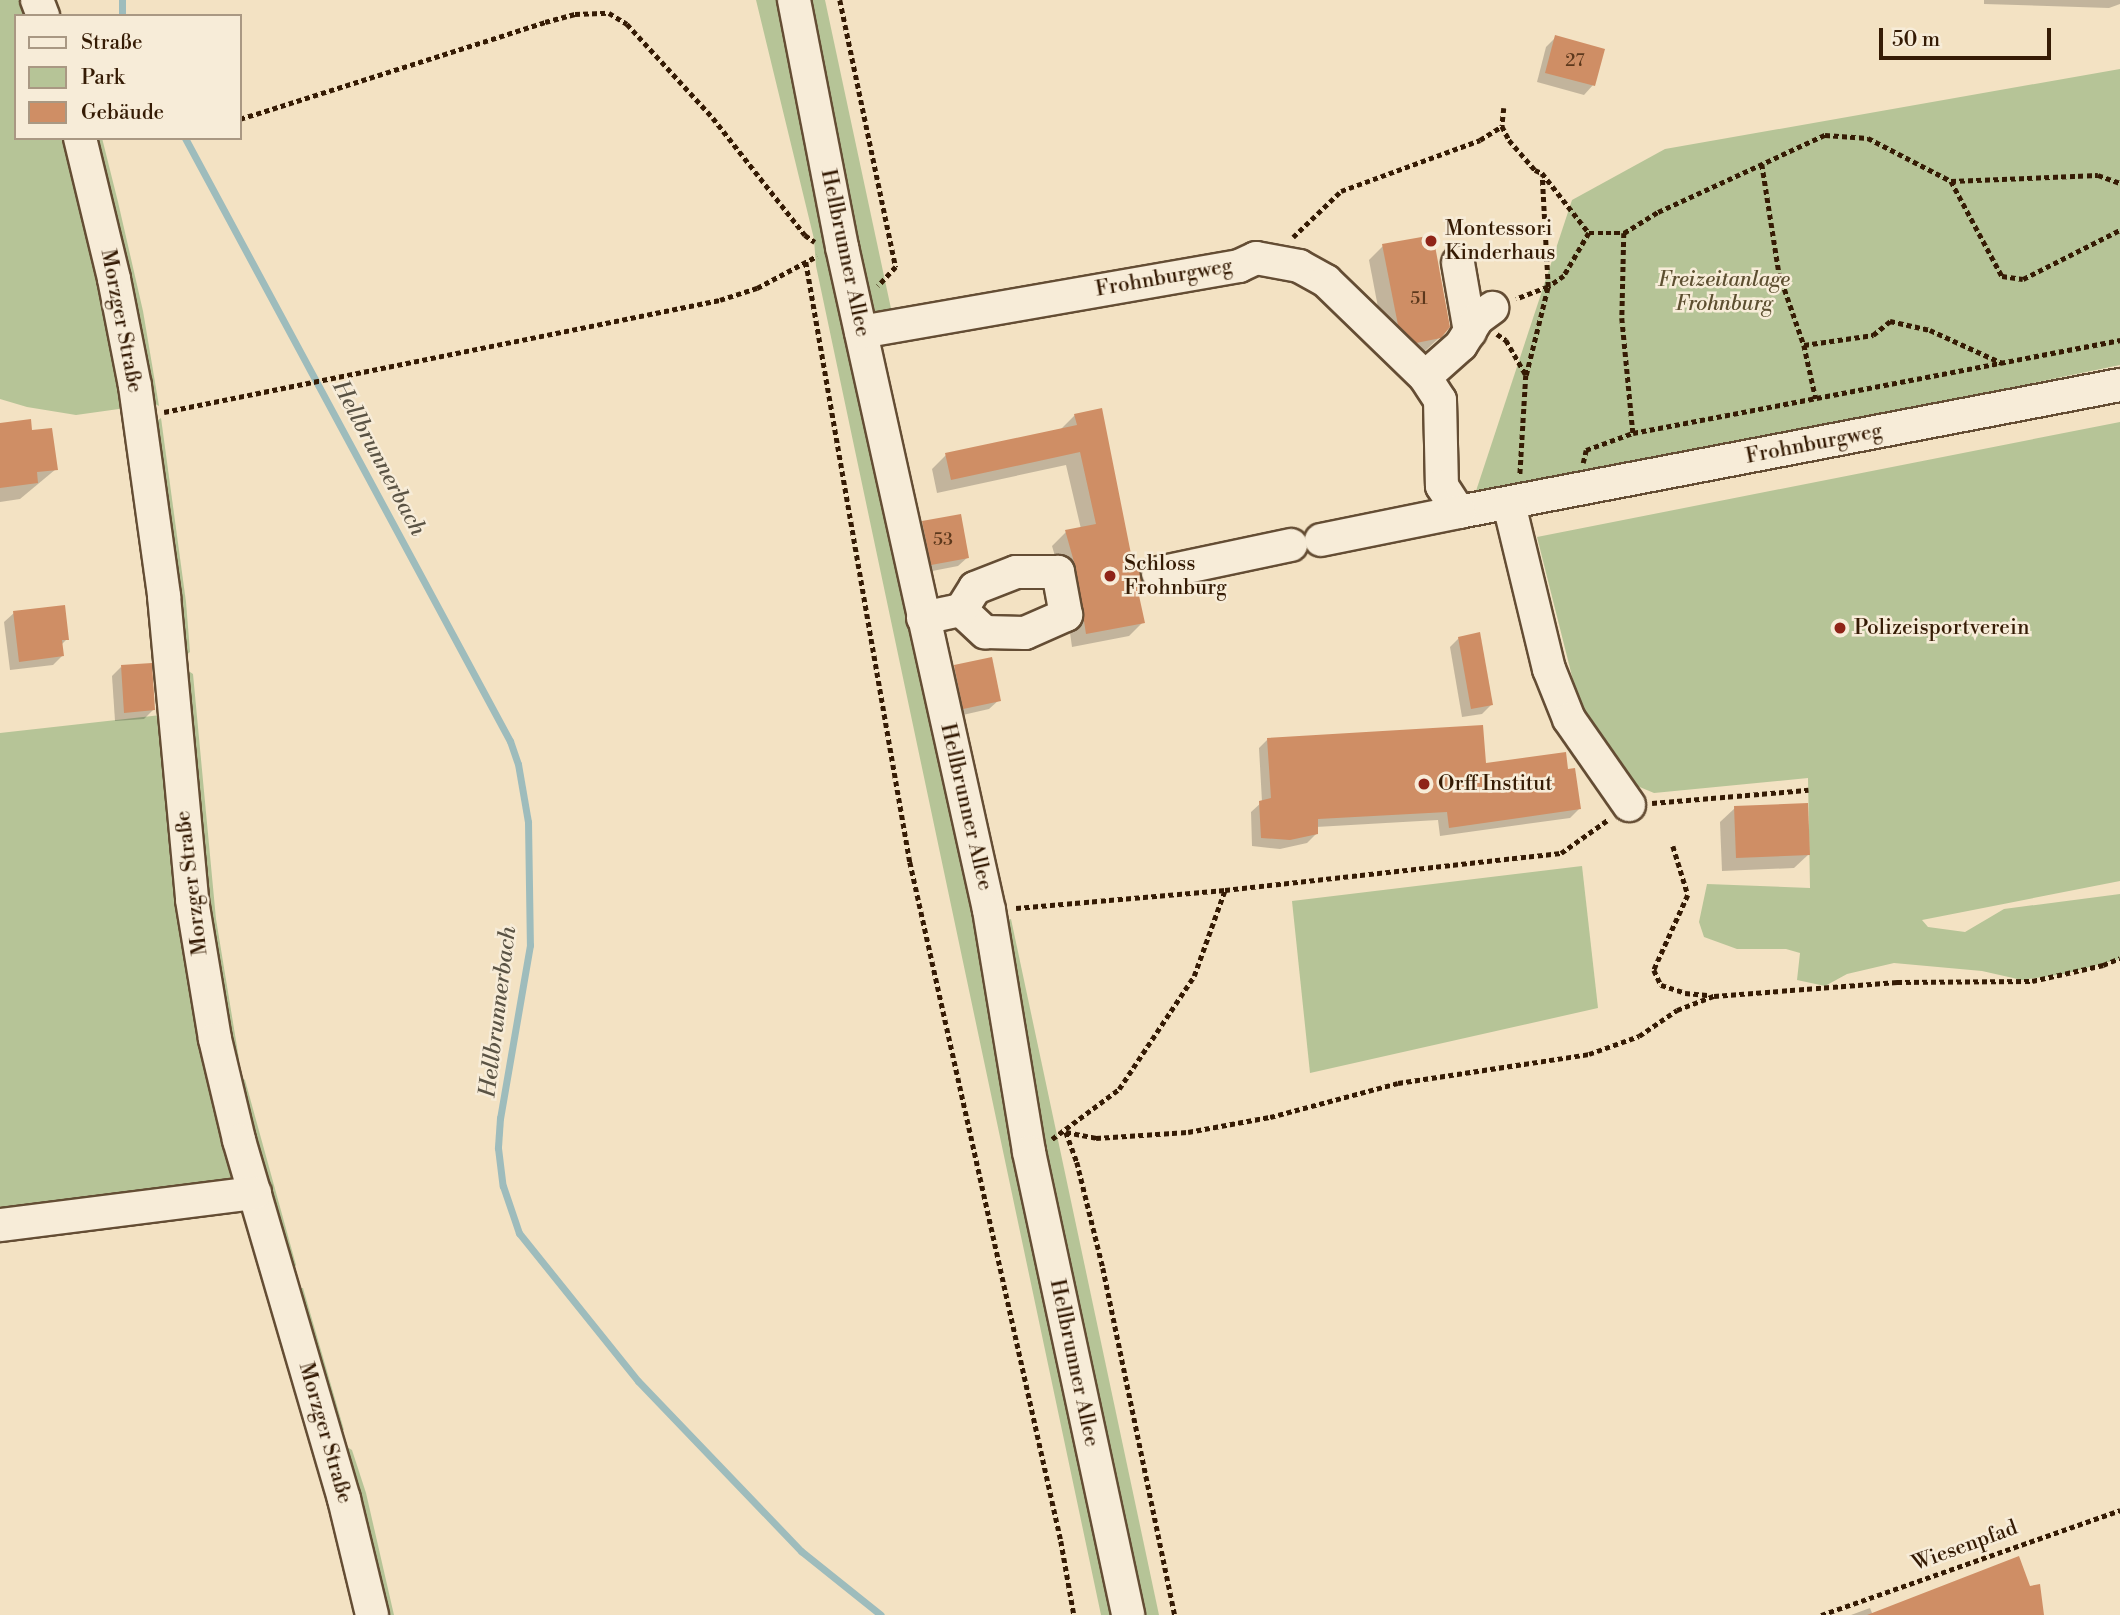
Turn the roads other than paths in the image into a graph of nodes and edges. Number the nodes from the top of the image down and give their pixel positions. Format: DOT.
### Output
graph roads {
  1 [pos="794,0"];
  2 [pos="80,140"];
  3 [pos="1458,263"];
  4 [pos="859,321"];
  5 [pos="1425,377"];
  6 [pos="2120,385"];
  7 [pos="1516,503"];
  8 [pos="1459,512"];
  9 [pos="1158,573"];
  10 [pos="961,610"];
  11 [pos="923,618"];
  12 [pos="1629,805"];
  13 [pos="255,1193"];
  14 [pos="0,1225"];
  15 [pos="372,1615"];
  16 [pos="1128,1615"];
  1 -- 4 [label="street, Hellbrunner Allee"];
  2 -- 13 [label="street, Morzger Straße"];
  3 -- 5 [label="street"];
  4 -- 5 [label="street, Frohnburgweg"];
  4 -- 11 [label="street, Hellbrunner Allee"];
  5 -- 8 [label="street, Frohnburgweg"];
  6 -- 7 [label="street, Frohnburgweg"];
  7 -- 8 [label="street, Frohnburgweg"];
  7 -- 12 [label="street"];
  8 -- 9 [label="street"];
  10 -- 11 [label="street"];
  11 -- 16 [label="street, Hellbrunner Allee"];
  13 -- 14 [label="street"];
  13 -- 15 [label="street, Morzger Straße"];
}
